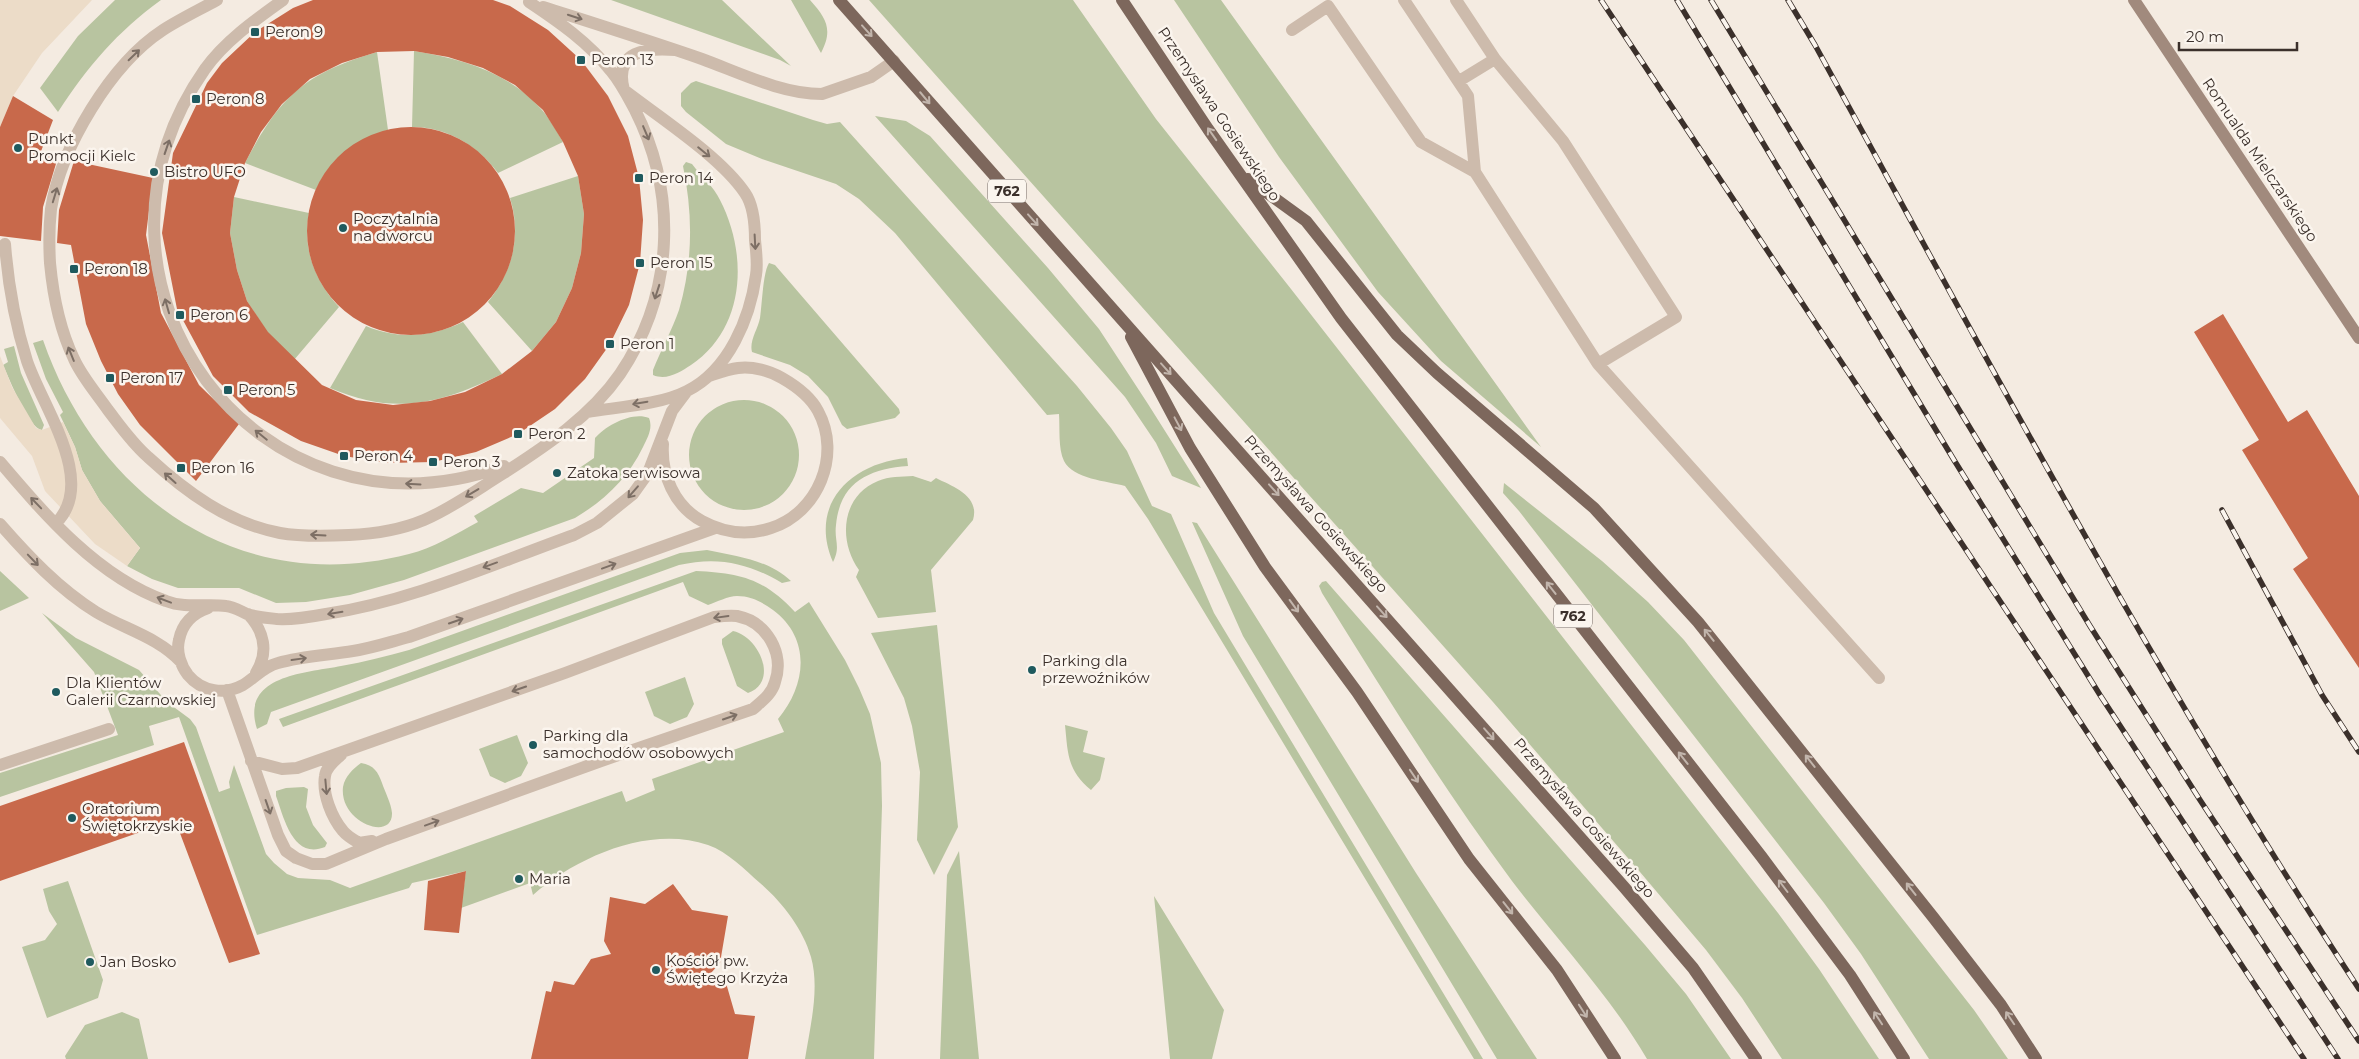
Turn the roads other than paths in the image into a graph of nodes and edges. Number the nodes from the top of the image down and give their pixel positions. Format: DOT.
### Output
graph roads {
  1 [pos="217,0"];
  2 [pos="283,0"];
  3 [pos="839,0"];
  4 [pos="1122,0"];
  5 [pos="1404,0"];
  6 [pos="1456,0"];
  7 [pos="2134,0"];
  8 [pos="526,1"];
  9 [pos="1292,30"];
  10 [pos="675,50"];
  11 [pos="1495,58"];
  12 [pos="894,61"];
  13 [pos="1458,81"];
  14 [pos="624,90"];
  15 [pos="1475,172"];
  16 [pos="1240,174"];
  17 [pos="5,244"];
  18 [pos="1122,320"];
  19 [pos="2359,338"];
  20 [pos="1598,364"];
  21 [pos="709,376"];
  22 [pos="687,391"];
  23 [pos="587,412"];
  24 [pos="664,434"];
  25 [pos="528,458"];
  26 [pos="0,462"];
  27 [pos="0,524"];
  28 [pos="56,524"];
  29 [pos="715,528"];
  30 [pos="212,606"];
  31 [pos="248,614"];
  32 [pos="181,662"];
  33 [pos="254,676"];
  34 [pos="1879,678"];
  35 [pos="227,690"];
  36 [pos="109,729"];
  37 [pos="350,749"];
  38 [pos="251,761"];
  39 [pos="0,765"];
  40 [pos="386,839"];
  41 [pos="1615,1059"];
  42 [pos="1756,1059"];
  43 [pos="1904,1059"];
  44 [pos="2036,1059"];
  25 -- 1 [label="street, one-way"];
  25 -- 2 [label="street, one-way"];
  3 -- 12 [label="main road, Przemysława Gosiewskiego / 762, one-way"];
  16 -- 4 [label="main road, Przemysława Gosiewskiego / 762, one-way"];
  5 -- 13 [label="street"];
  6 -- 11 [label="street"];
  7 -- 19 [label="street, Romualda Mielczarskiego"];
  8 -- 10 [label="street, one-way"];
  8 -- 14 [label="street"];
  9 -- 15 [label="street"];
  10 -- 12 [label="street"];
  10 -- 14 [label="street"];
  11 -- 13 [label="street"];
  11 -- 20 [label="street"];
  12 -- 18 [label="main road, Przemysława Gosiewskiego / 762, one-way"];
  13 -- 15 [label="street"];
  14 -- 21 [label="street, one-way"];
  14 -- 23 [label="street, one-way"];
  15 -- 20 [label="street"];
  43 -- 16 [label="main road, Przemysława Gosiewskiego / 762, one-way"];
  44 -- 16 [label="main road, one-way"];
  17 -- 28 [label="street"];
  18 -- 41 [label="main road, one-way"];
  18 -- 42 [label="main road, Przemysława Gosiewskiego / 762, one-way"];
  20 -- 34 [label="street"];
  21 -- 22 [label="street"];
  21 -- 29 [label="street"];
  22 -- 23 [label="street, one-way"];
  22 -- 24 [label="street"];
  23 -- 25 [label="street"];
  24 -- 29 [label="street"];
  24 -- 31 [label="street, one-way"];
  28 -- 26 [label="street, one-way"];
  27 -- 32 [label="street, one-way"];
  30 -- 28 [label="street, one-way"];
  33 -- 29 [label="street, one-way"];
  30 -- 31 [label="street"];
  30 -- 32 [label="street"];
  31 -- 33 [label="street"];
  32 -- 35 [label="street"];
  33 -- 35 [label="street"];
  35 -- 38 [label="street"];
  36 -- 39 [label="street"];
  37 -- 38 [label="street"];
  37 -- 40 [label="street, one-way"];
  40 -- 37 [label="street, one-way"];
  38 -- 40 [label="street, one-way"];
}
